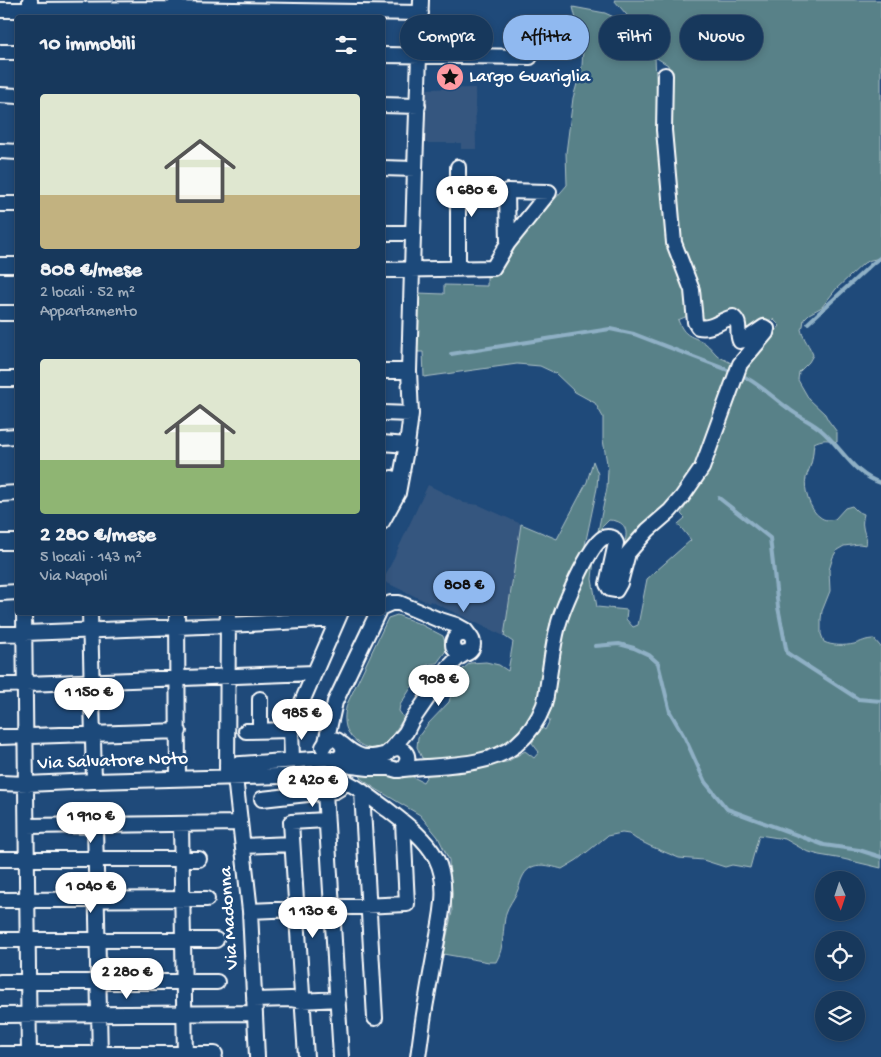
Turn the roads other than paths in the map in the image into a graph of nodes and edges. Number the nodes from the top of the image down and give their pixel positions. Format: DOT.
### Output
graph roads {
  1 [pos="29,6"];
  2 [pos="421,7"];
  3 [pos="95,8"];
  4 [pos="178,8"];
  5 [pos="254,9"];
  6 [pos="0,10"];
  7 [pos="340,10"];
  8 [pos="0,52"];
  9 [pos="15,52"];
  10 [pos="385,55"];
  11 [pos="400,55"];
  12 [pos="420,60"];
  13 [pos="665,75"];
  14 [pos="0,95"];
  15 [pos="15,96"];
  16 [pos="385,106"];
  17 [pos="418,106"];
  18 [pos="0,151"];
  19 [pos="15,152"];
  20 [pos="458,167"];
  21 [pos="385,168"];
  22 [pos="415,169"];
  23 [pos="0,204"];
  24 [pos="15,204"];
  25 [pos="385,232"];
  26 [pos="413,233"];
  27 [pos="508,243"];
  28 [pos="0,265"];
  29 [pos="15,265"];
  30 [pos="458,269"];
  31 [pos="385,270"];
  32 [pos="412,270"];
  33 [pos="0,313"];
  34 [pos="15,313"];
  35 [pos="385,371"];
  36 [pos="409,372"];
  37 [pos="0,379"];
  38 [pos="15,379"];
  39 [pos="385,413"];
  40 [pos="410,414"];
  41 [pos="15,436"];
  42 [pos="0,437"];
  43 [pos="385,443"];
  44 [pos="407,446"];
  45 [pos="402,474"];
  46 [pos="0,494"];
  47 [pos="15,494"];
  48 [pos="385,495"];
  49 [pos="385,517"];
  50 [pos="0,542"];
  51 [pos="15,542"];
  52 [pos="15,592"];
  53 [pos="0,593"];
  54 [pos="385,606"];
  55 [pos="24,615"];
  56 [pos="90,615"];
  57 [pos="177,615"];
  58 [pos="377,615"];
  59 [pos="339,616"];
  60 [pos="228,619"];
  61 [pos="437,619"];
  62 [pos="177,627"];
  63 [pos="90,630"];
  64 [pos="0,634"];
  65 [pos="25,634"];
  66 [pos="458,646"];
  67 [pos="314,673"];
  68 [pos="227,676"];
  69 [pos="178,678"];
  70 [pos="92,681"];
  71 [pos="26,684"];
  72 [pos="0,685"];
  73 [pos="260,699"];
  74 [pos="291,730"];
  75 [pos="179,731"];
  76 [pos="406,732"];
  77 [pos="93,734"];
  78 [pos="26,736"];
  79 [pos="0,737"];
  80 [pos="331,748"];
  81 [pos="389,752"];
  82 [pos="406,755"];
  83 [pos="292,760"];
  84 [pos="430,766"];
  85 [pos="395,769"];
  86 [pos="229,773"];
  87 [pos="178,778"];
  88 [pos="94,780"];
  89 [pos="346,781"];
  90 [pos="0,783"];
  91 [pos="27,784"];
  92 [pos="362,791"];
  93 [pos="324,792"];
  94 [pos="262,799"];
  95 [pos="326,820"];
  96 [pos="403,822"];
  97 [pos="240,823"];
  98 [pos="181,824"];
  99 [pos="95,825"];
  100 [pos="27,826"];
  101 [pos="292,844"];
  102 [pos="243,846"];
  103 [pos="0,859"];
  104 [pos="27,859"];
  105 [pos="96,859"];
  106 [pos="182,859"];
  107 [pos="199,859"];
  108 [pos="182,899"];
  109 [pos="0,900"];
  110 [pos="28,900"];
  111 [pos="97,900"];
  112 [pos="207,900"];
  113 [pos="368,906"];
  114 [pos="332,907"];
  115 [pos="296,909"];
  116 [pos="250,911"];
  117 [pos="183,939"];
  118 [pos="0,940"];
  119 [pos="28,940"];
  120 [pos="98,940"];
  121 [pos="216,940"];
  122 [pos="98,981"];
  123 [pos="0,982"];
  124 [pos="28,982"];
  125 [pos="184,982"];
  126 [pos="217,982"];
  127 [pos="338,999"];
  128 [pos="302,1001"];
  129 [pos="255,1006"];
  130 [pos="99,1014"];
  131 [pos="184,1014"];
  132 [pos="0,1015"];
  133 [pos="28,1015"];
  134 [pos="374,1018"];
  135 [pos="0,1054"];
  136 [pos="215,1054"];
  137 [pos="185,1055"];
  138 [pos="29,1056"];
  139 [pos="100,1056"];
  140 [pos="257,1057"];
  141 [pos="306,1057"];
  142 [pos="341,1057"];
  143 [pos="418,1057"];
  1 -- 3 [label="street"];
  1 -- 6 [label="street"];
  2 -- 7 [label="street"];
  3 -- 4 [label="street"];
  4 -- 5 [label="street"];
  5 -- 7 [label="street"];
  8 -- 9 [label="street"];
  10 -- 11 [label="street"];
  12 -- 17 [label="street"];
  13 -- 84 [label="street"];
  14 -- 15 [label="street"];
  16 -- 17 [label="street"];
  17 -- 22 [label="street"];
  18 -- 19 [label="street"];
  20 -- 30 [label="street"];
  21 -- 22 [label="street"];
  22 -- 26 [label="street"];
  23 -- 24 [label="street"];
  25 -- 26 [label="street"];
  26 -- 32 [label="street"];
  27 -- 30 [label="street"];
  28 -- 29 [label="street"];
  30 -- 32 [label="street"];
  31 -- 32 [label="street"];
  32 -- 36 [label="street"];
  33 -- 34 [label="street"];
  35 -- 36 [label="street"];
  36 -- 40 [label="street"];
  37 -- 38 [label="street"];
  39 -- 40 [label="street"];
  40 -- 44 [label="street"];
  41 -- 42 [label="street"];
  43 -- 44 [label="street"];
  44 -- 45 [label="street"];
  45 -- 48 [label="street"];
  45 -- 49 [label="street"];
  46 -- 47 [label="street"];
  50 -- 51 [label="street"];
  52 -- 53 [label="street"];
  54 -- 61 [label="street"];
  55 -- 65 [label="street"];
  56 -- 63 [label="street"];
  57 -- 62 [label="street"];
  58 -- 80 [label="street"];
  59 -- 60 [label="street"];
  59 -- 67 [label="street"];
  60 -- 62 [label="street"];
  60 -- 68 [label="street, Via Madonna"];
  61 -- 66 [label="street"];
  61 -- 66 [label="street"];
  62 -- 63 [label="street"];
  62 -- 69 [label="street"];
  63 -- 65 [label="street"];
  63 -- 70 [label="street"];
  64 -- 65 [label="street"];
  65 -- 71 [label="street"];
  66 -- 76 [label="street"];
  67 -- 68 [label="street"];
  67 -- 74 [label="street"];
  68 -- 69 [label="street"];
  68 -- 86 [label="street, Via Madonna"];
  69 -- 70 [label="street"];
  69 -- 75 [label="street"];
  70 -- 71 [label="street"];
  70 -- 77 [label="street"];
  71 -- 72 [label="street"];
  71 -- 78 [label="street"];
  73 -- 74 [label="street"];
  74 -- 83 [label="street"];
  75 -- 77 [label="street"];
  75 -- 87 [label="street"];
  76 -- 81 [label="street"];
  76 -- 82 [label="street"];
  77 -- 78 [label="street"];
  77 -- 88 [label="street"];
  78 -- 79 [label="street"];
  78 -- 91 [label="street"];
  80 -- 81 [label="street"];
  80 -- 83 [label="street"];
  80 -- 85 [label="street"];
  81 -- 82 [label="street"];
  81 -- 85 [label="street"];
  82 -- 84 [label="street"];
  82 -- 85 [label="street"];
  83 -- 86 [label="street"];
  84 -- 85 [label="street"];
  86 -- 87 [label="street, Via Salvatore Noto"];
  86 -- 89 [label="street"];
  86 -- 97 [label="street, Via Madonna"];
  87 -- 88 [label="street, Via Salvatore Noto"];
  88 -- 91 [label="street, Via Salvatore Noto"];
  89 -- 92 [label="street"];
  89 -- 93 [label="street"];
  90 -- 91 [label="street, Via Salvatore Noto"];
  91 -- 100 [label="street"];
  92 -- 96 [label="street"];
  92 -- 113 [label="street"];
  93 -- 94 [label="street"];
  93 -- 95 [label="street"];
  95 -- 101 [label="street"];
  95 -- 114 [label="street"];
  96 -- 113 [label="street"];
  96 -- 143 [label="street"];
  97 -- 98 [label="street"];
  97 -- 102 [label="street, Via Madonna"];
  98 -- 99 [label="street"];
  98 -- 106 [label="street"];
  99 -- 100 [label="street"];
  99 -- 105 [label="street"];
  100 -- 104 [label="street"];
  101 -- 102 [label="street"];
  101 -- 115 [label="street"];
  102 -- 116 [label="street, Via Madonna"];
  103 -- 104 [label="street"];
  104 -- 105 [label="street"];
  104 -- 110 [label="street"];
  105 -- 106 [label="street"];
  105 -- 111 [label="street"];
  106 -- 107 [label="street"];
  106 -- 108 [label="street"];
  108 -- 111 [label="street"];
  108 -- 112 [label="street"];
  108 -- 117 [label="street"];
  109 -- 110 [label="street"];
  110 -- 111 [label="street"];
  110 -- 119 [label="street"];
  111 -- 120 [label="street"];
  113 -- 114 [label="street"];
  113 -- 134 [label="street"];
  114 -- 115 [label="street"];
  114 -- 127 [label="street"];
  115 -- 116 [label="street"];
  115 -- 128 [label="street"];
  116 -- 129 [label="street, Via Madonna"];
  117 -- 120 [label="street"];
  117 -- 121 [label="street"];
  117 -- 125 [label="street"];
  118 -- 119 [label="street"];
  119 -- 120 [label="street"];
  119 -- 124 [label="street"];
  120 -- 122 [label="street"];
  122 -- 124 [label="street"];
  122 -- 125 [label="street"];
  122 -- 130 [label="street"];
  123 -- 124 [label="street"];
  124 -- 133 [label="street"];
  125 -- 126 [label="street"];
  125 -- 131 [label="street"];
  127 -- 128 [label="street"];
  127 -- 142 [label="street"];
  128 -- 129 [label="street"];
  128 -- 141 [label="street"];
  129 -- 131 [label="street"];
  129 -- 140 [label="street, Via Madonna"];
  130 -- 131 [label="street"];
  130 -- 133 [label="street"];
  130 -- 139 [label="street"];
  131 -- 137 [label="street"];
  132 -- 133 [label="street"];
  133 -- 138 [label="street"];
  135 -- 138 [label="street"];
  136 -- 137 [label="street"];
  137 -- 139 [label="street"];
  138 -- 139 [label="street"];
}
